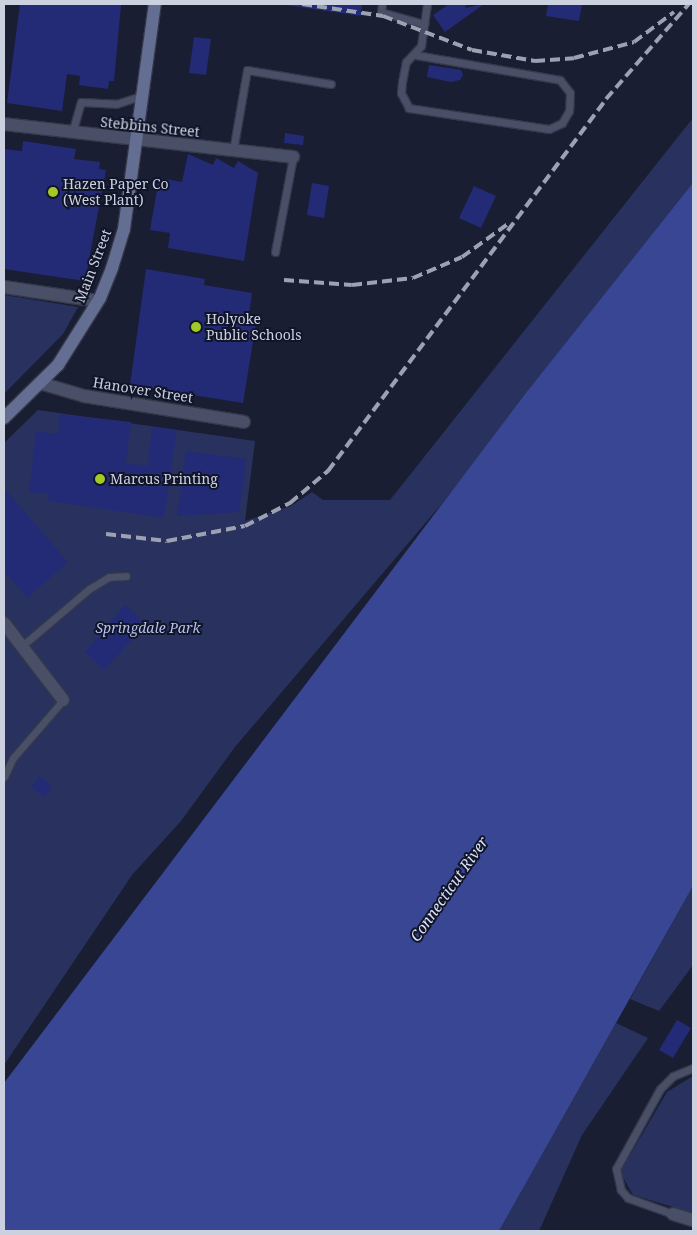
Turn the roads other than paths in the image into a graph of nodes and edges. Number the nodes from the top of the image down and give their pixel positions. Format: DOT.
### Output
graph roads {
  1 [pos="156,4"];
  2 [pos="382,4"];
  3 [pos="426,4"];
  4 [pos="424,24"];
  5 [pos="416,55"];
  6 [pos="331,84"];
  7 [pos="141,96"];
  8 [pos="4,124"];
  9 [pos="72,133"];
  10 [pos="134,141"];
  11 [pos="233,151"];
  12 [pos="293,157"];
  13 [pos="275,252"];
  14 [pos="4,287"];
  15 [pos="98,301"];
  16 [pos="40,383"];
  17 [pos="4,418"];
  18 [pos="244,422"];
  19 [pos="126,576"];
  20 [pos="4,623"];
  21 [pos="22,646"];
  22 [pos="63,700"];
  23 [pos="4,777"];
  24 [pos="693,1068"];
  25 [pos="673,1214"];
  26 [pos="693,1220"];
  1 -- 7 [label="main road, Main Street"];
  2 -- 4 [label="lane"];
  3 -- 4 [label="lane"];
  4 -- 5 [label="lane"];
  5 -- 5 [label="lane"];
  6 -- 11 [label="lane"];
  7 -- 9 [label="lane"];
  7 -- 10 [label="main road, Main Street"];
  8 -- 9 [label="street, Stebbins Street"];
  9 -- 10 [label="street, Stebbins Street"];
  10 -- 11 [label="street, Stebbins Street"];
  10 -- 15 [label="main road, Main Street"];
  11 -- 12 [label="street, Stebbins Street"];
  12 -- 13 [label="lane"];
  14 -- 15 [label="street"];
  15 -- 16 [label="main road, Main Street"];
  16 -- 17 [label="main road, Main Street"];
  16 -- 18 [label="street, Hanover Street"];
  19 -- 21 [label="lane"];
  20 -- 21 [label="street"];
  21 -- 22 [label="street"];
  22 -- 23 [label="lane"];
  24 -- 25 [label="lane"];
  25 -- 26 [label="street"];
}
